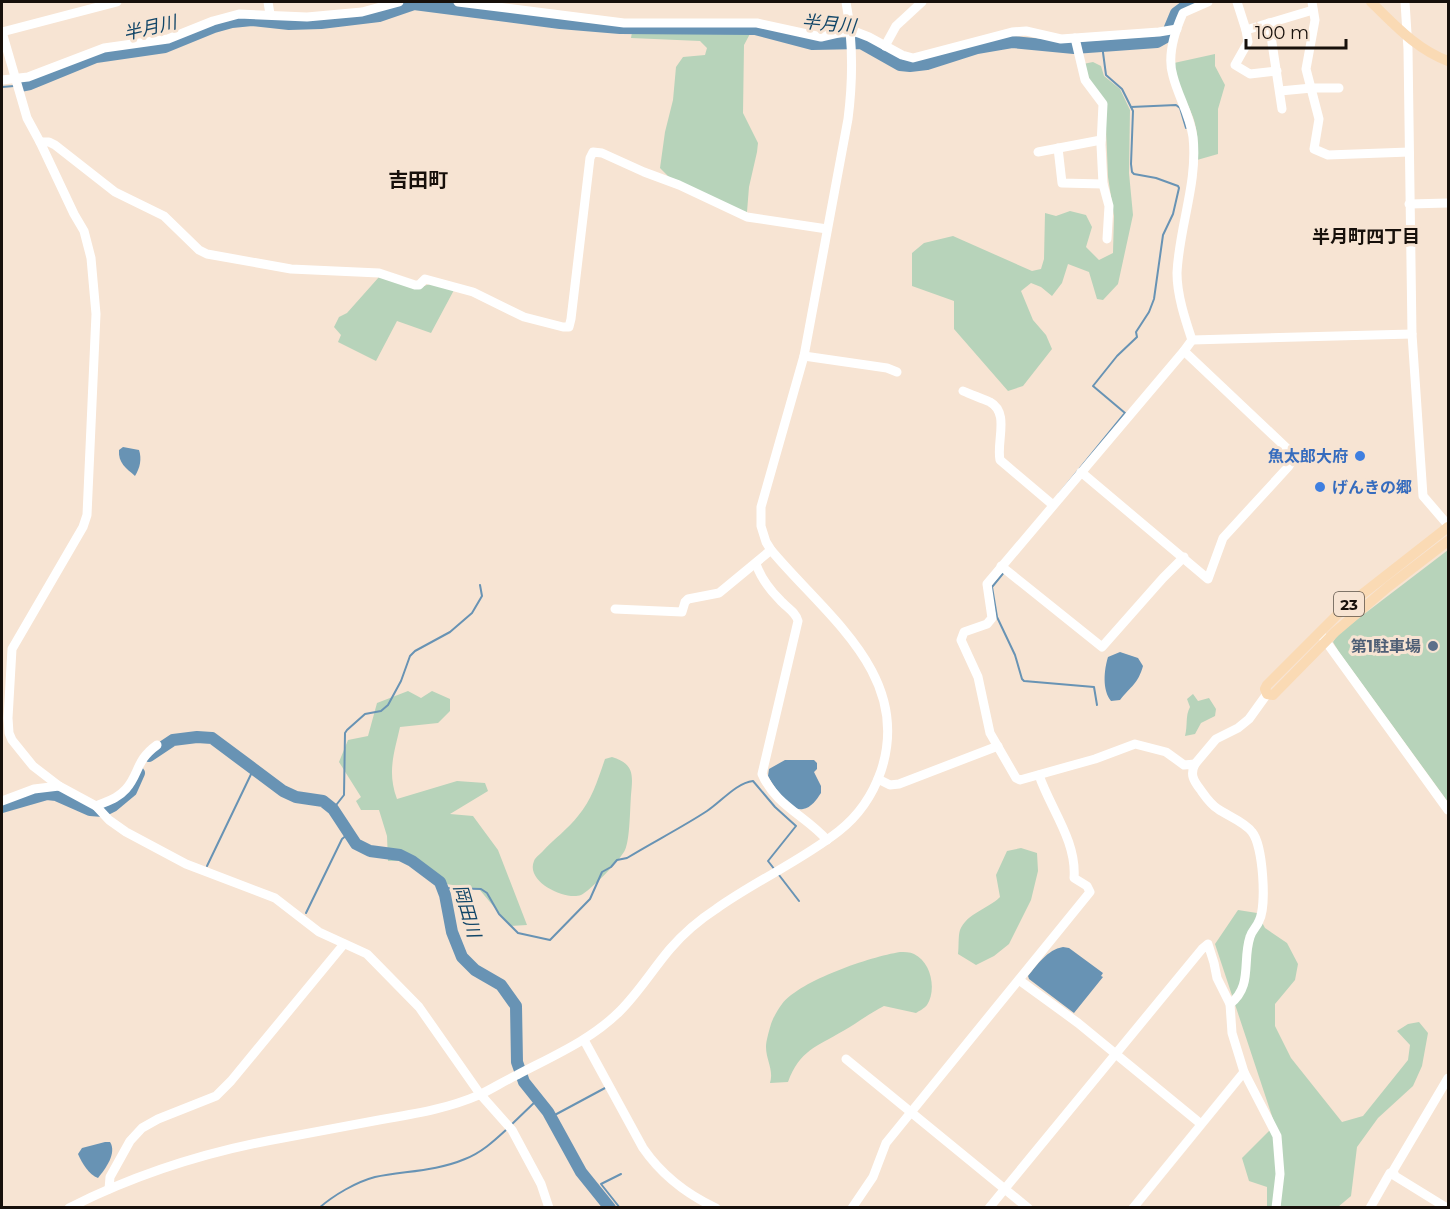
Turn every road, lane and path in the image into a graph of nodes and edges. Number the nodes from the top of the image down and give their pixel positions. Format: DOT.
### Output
graph roads {
  1 [pos="117,2"];
  2 [pos="268,2"];
  3 [pos="399,2"];
  4 [pos="458,2"];
  5 [pos="846,2"];
  6 [pos="922,2"];
  7 [pos="1208,2"];
  8 [pos="1237,2"];
  9 [pos="1371,2"];
  10 [pos="1404,2"];
  11 [pos="1313,6"];
  12 [pos="270,14"];
  13 [pos="1269,23"];
  14 [pos="1172,30"];
  15 [pos="1246,30"];
  16 [pos="2,32"];
  17 [pos="851,33"];
  18 [pos="1407,37"];
  19 [pos="1076,41"];
  20 [pos="885,46"];
  21 [pos="1449,61"];
  22 [pos="1277,71"];
  23 [pos="2,80"];
  24 [pos="16,84"];
  25 [pos="1312,88"];
  26 [pos="1339,88"];
  27 [pos="1280,91"];
  28 [pos="1282,109"];
  29 [pos="1101,140"];
  30 [pos="40,142"];
  31 [pos="1058,148"];
  32 [pos="1038,152"];
  33 [pos="1408,152"];
  34 [pos="1103,183"];
  35 [pos="1449,203"];
  36 [pos="1410,204"];
  37 [pos="827,229"];
  38 [pos="1107,239"];
  39 [pos="1412,334"];
  40 [pos="1192,340"];
  41 [pos="1184,351"];
  42 [pos="804,356"];
  43 [pos="897,372"];
  44 [pos="963,391"];
  45 [pos="1081,472"];
  46 [pos="1053,505"];
  47 [pos="1449,526"];
  48 [pos="1449,541"];
  49 [pos="771,550"];
  50 [pos="1184,557"];
  51 [pos="756,564"];
  52 [pos="1001,566"];
  53 [pos="615,609"];
  54 [pos="1318,632"];
  55 [pos="1325,641"];
  56 [pos="1266,694"];
  57 [pos="5,734"];
  58 [pos="156,745"];
  59 [pos="998,746"];
  60 [pos="1195,764"];
  61 [pos="1039,775"];
  62 [pos="878,779"];
  63 [pos="59,786"];
  64 [pos="2,801"];
  65 [pos="99,809"];
  66 [pos="1449,810"];
  67 [pos="827,840"];
  68 [pos="344,944"];
  69 [pos="1019,980"];
  70 [pos="1230,1004"];
  71 [pos="584,1040"];
  72 [pos="1116,1054"];
  73 [pos="846,1059"];
  74 [pos="1244,1071"];
  75 [pos="1449,1078"];
  76 [pos="480,1094"];
  77 [pos="911,1113"];
  78 [pos="1200,1124"];
  79 [pos="1393,1172"];
  80 [pos="1005,1188"];
  81 [pos="109,1189"];
  82 [pos="69,1208"];
  83 [pos="549,1208"];
  84 [pos="716,1208"];
  85 [pos="852,1208"];
  86 [pos="990,1208"];
  87 [pos="1028,1208"];
  88 [pos="1133,1208"];
  89 [pos="1276,1208"];
  90 [pos="1370,1208"];
  91 [pos="1447,1208"];
  1 -- 16 [label="street"];
  2 -- 12 [label="street"];
  3 -- 12 [label="street"];
  4 -- 17 [label="street"];
  5 -- 17 [label="street"];
  6 -- 20 [label="street"];
  7 -- 14 [label="street"];
  8 -- 15 [label="street"];
  9 -- 18 [label="main road"];
  10 -- 18 [label="street"];
  11 -- 13 [label="street"];
  11 -- 25 [label="street"];
  12 -- 24 [label="street"];
  13 -- 15 [label="street"];
  13 -- 22 [label="street"];
  14 -- 19 [label="street"];
  14 -- 40 [label="street"];
  15 -- 22 [label="street"];
  16 -- 24 [label="street"];
  17 -- 20 [label="street"];
  17 -- 37 [label="street"];
  18 -- 21 [label="main road"];
  18 -- 33 [label="street"];
  19 -- 20 [label="street"];
  19 -- 29 [label="street"];
  22 -- 27 [label="street"];
  23 -- 24 [label="street"];
  24 -- 30 [label="street"];
  25 -- 26 [label="street"];
  25 -- 27 [label="street"];
  25 -- 33 [label="street"];
  27 -- 28 [label="street"];
  29 -- 31 [label="street"];
  29 -- 34 [label="street"];
  30 -- 37 [label="street"];
  30 -- 57 [label="street"];
  31 -- 32 [label="street"];
  31 -- 34 [label="street"];
  33 -- 36 [label="street"];
  34 -- 38 [label="street"];
  35 -- 36 [label="street"];
  36 -- 39 [label="street"];
  37 -- 42 [label="street"];
  39 -- 40 [label="street"];
  39 -- 47 [label="street"];
  40 -- 41 [label="street"];
  41 -- 45 [label="street"];
  41 -- 50 [label="street"];
  42 -- 43 [label="street"];
  42 -- 49 [label="street"];
  44 -- 46 [label="street"];
  45 -- 46 [label="street"];
  45 -- 50 [label="street"];
  46 -- 52 [label="street"];
  47 -- 54 [label="main road, 23"];
  48 -- 55 [label="main road, 23"];
  49 -- 51 [label="street"];
  49 -- 62 [label="street"];
  50 -- 52 [label="street"];
  51 -- 53 [label="street"];
  51 -- 67 [label="street"];
  52 -- 59 [label="street"];
  54 -- 55 [label="street"];
  54 -- 56 [label="main road, 23"];
  55 -- 56 [label="main road, 23"];
  55 -- 66 [label="street"];
  56 -- 60 [label="street"];
  57 -- 63 [label="street"];
  58 -- 65 [label="street"];
  59 -- 61 [label="street"];
  59 -- 62 [label="street"];
  60 -- 61 [label="street"];
  60 -- 70 [label="street"];
  61 -- 69 [label="street"];
  62 -- 67 [label="street"];
  63 -- 64 [label="street"];
  63 -- 65 [label="street"];
  65 -- 68 [label="street"];
  67 -- 71 [label="street"];
  68 -- 76 [label="street"];
  68 -- 81 [label="street"];
  69 -- 72 [label="street"];
  69 -- 77 [label="street"];
  70 -- 72 [label="street"];
  70 -- 74 [label="street"];
  71 -- 76 [label="street"];
  71 -- 84 [label="street"];
  72 -- 78 [label="street"];
  72 -- 80 [label="street"];
  73 -- 77 [label="street"];
  74 -- 78 [label="street"];
  74 -- 89 [label="street"];
  75 -- 79 [label="street"];
  76 -- 81 [label="street"];
  76 -- 83 [label="street"];
  77 -- 80 [label="street"];
  77 -- 85 [label="street"];
  78 -- 88 [label="street"];
  79 -- 90 [label="street"];
  79 -- 91 [label="street"];
  80 -- 86 [label="street"];
  80 -- 87 [label="street"];
  81 -- 82 [label="street"];
}
